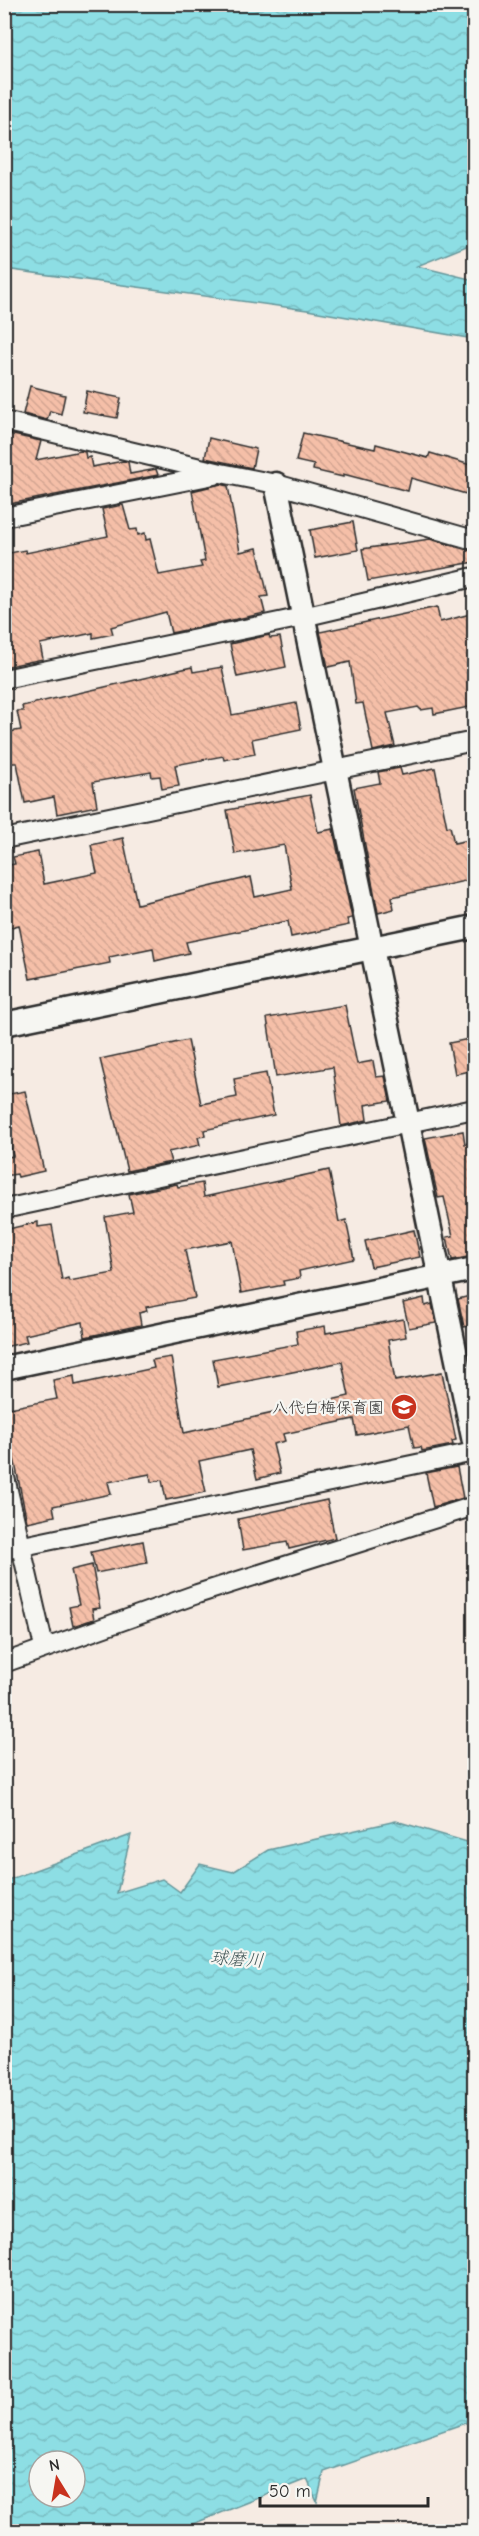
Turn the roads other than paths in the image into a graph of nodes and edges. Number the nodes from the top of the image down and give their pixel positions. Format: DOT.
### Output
graph roads {
  1 [pos="4,421"];
  2 [pos="221,474"];
  3 [pos="276,484"];
  4 [pos="4,517"];
  5 [pos="474,540"];
  6 [pos="474,577"];
  7 [pos="303,617"];
  8 [pos="4,679"];
  9 [pos="474,741"];
  10 [pos="335,770"];
  11 [pos="4,839"];
  12 [pos="474,927"];
  13 [pos="372,949"];
  14 [pos="4,1024"];
  15 [pos="474,1108"];
  16 [pos="408,1122"];
  17 [pos="4,1209"];
  18 [pos="474,1269"];
  19 [pos="440,1276"];
  20 [pos="4,1368"];
  21 [pos="474,1439"];
  22 [pos="4,1473"];
  23 [pos="474,1506"];
  24 [pos="12,1548"];
  25 [pos="44,1647"];
  26 [pos="4,1662"];
  1 -- 2 [label="street"];
  2 -- 3 [label="street"];
  2 -- 4 [label="street"];
  3 -- 5 [label="street"];
  3 -- 7 [label="street"];
  6 -- 7 [label="street"];
  7 -- 8 [label="street"];
  7 -- 10 [label="street"];
  9 -- 10 [label="street"];
  10 -- 11 [label="street"];
  10 -- 13 [label="street"];
  12 -- 13 [label="street"];
  13 -- 14 [label="street"];
  13 -- 16 [label="street"];
  15 -- 16 [label="street"];
  16 -- 17 [label="street"];
  16 -- 19 [label="street"];
  18 -- 19 [label="street"];
  19 -- 20 [label="street"];
  19 -- 21 [label="street"];
  21 -- 24 [label="street"];
  22 -- 24 [label="street"];
  23 -- 25 [label="street"];
  24 -- 25 [label="street"];
  25 -- 26 [label="street"];
}
